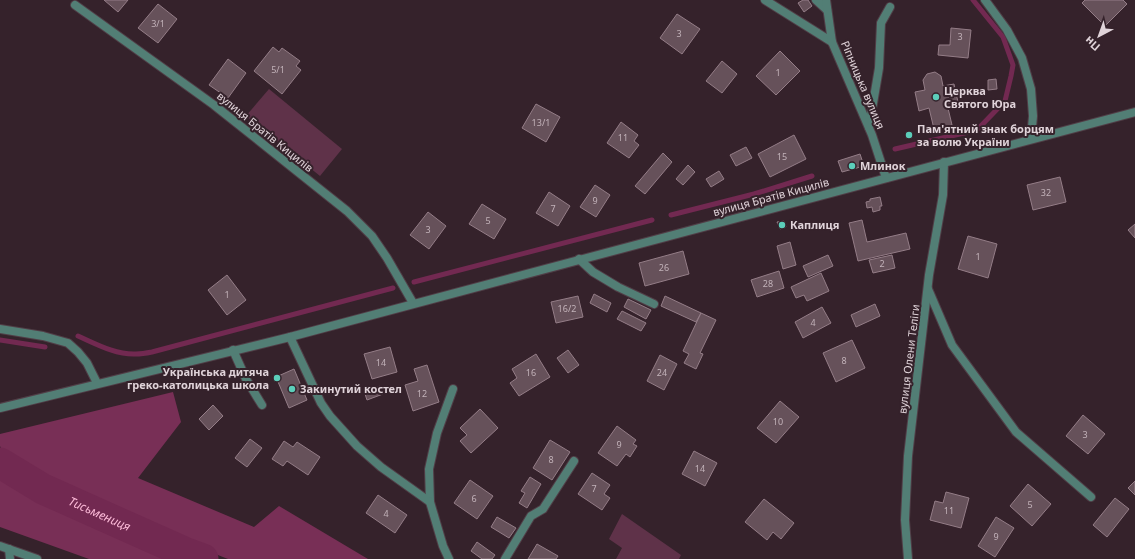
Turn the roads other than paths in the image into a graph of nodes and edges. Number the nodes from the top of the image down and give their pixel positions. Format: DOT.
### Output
graph roads {
  1 [pos="765,0"];
  2 [pos="816,0"];
  3 [pos="826,0"];
  4 [pos="985,0"];
  5 [pos="75,5"];
  6 [pos="890,7"];
  7 [pos="827,10"];
  8 [pos="832,42"];
  9 [pos="1135,112"];
  10 [pos="869,127"];
  11 [pos="1031,139"];
  12 [pos="944,162"];
  13 [pos="886,178"];
  14 [pos="579,259"];
  15 [pos="928,289"];
  16 [pos="413,303"];
  17 [pos="654,304"];
  18 [pos="0,329"];
  19 [pos="290,337"];
  20 [pos="233,350"];
  21 [pos="97,383"];
  22 [pos="453,389"];
  23 [pos="262,405"];
  24 [pos="4,407"];
  25 [pos="574,461"];
  26 [pos="1090,497"];
  27 [pos="430,502"];
  28 [pos="0,546"];
  29 [pos="9,549"];
  30 [pos="10,559"];
  31 [pos="37,559"];
  32 [pos="449,559"];
  33 [pos="505,559"];
  34 [pos="908,559"];
  1 -- 8 [label="street"];
  2 -- 7 [label="street"];
  3 -- 7 [label="street, Ріпницька вулиця"];
  4 -- 11 [label="street"];
  5 -- 16 [label="street, вулиця Братів Кицилів"];
  6 -- 10 [label="street"];
  7 -- 8 [label="street, Ріпницька вулиця"];
  8 -- 10 [label="street, Ріпницька вулиця"];
  9 -- 11 [label="street, вулиця Братів Кицилів"];
  10 -- 13 [label="street, Ріпницька вулиця"];
  11 -- 12 [label="street, вулиця Братів Кицилів"];
  12 -- 13 [label="street, вулиця Братів Кицилів"];
  12 -- 15 [label="street, вулиця Олени Теліги"];
  13 -- 14 [label="street, вулиця Братів Кицилів"];
  14 -- 16 [label="street, вулиця Братів Кицилів"];
  14 -- 17 [label="street"];
  15 -- 26 [label="street"];
  15 -- 34 [label="street, вулиця Олени Теліги"];
  16 -- 19 [label="street, вулиця Братів Кицилів"];
  18 -- 21 [label="street"];
  19 -- 20 [label="street, вулиця Братів Кицилів"];
  19 -- 27 [label="street"];
  20 -- 21 [label="street, вулиця Братів Кицилів"];
  20 -- 23 [label="street"];
  21 -- 24 [label="street, вулиця Братів Кицилів"];
  22 -- 27 [label="street"];
  25 -- 33 [label="street"];
  27 -- 32 [label="street"];
  28 -- 29 [label="street"];
  29 -- 30 [label="street"];
  29 -- 31 [label="street"];
}
